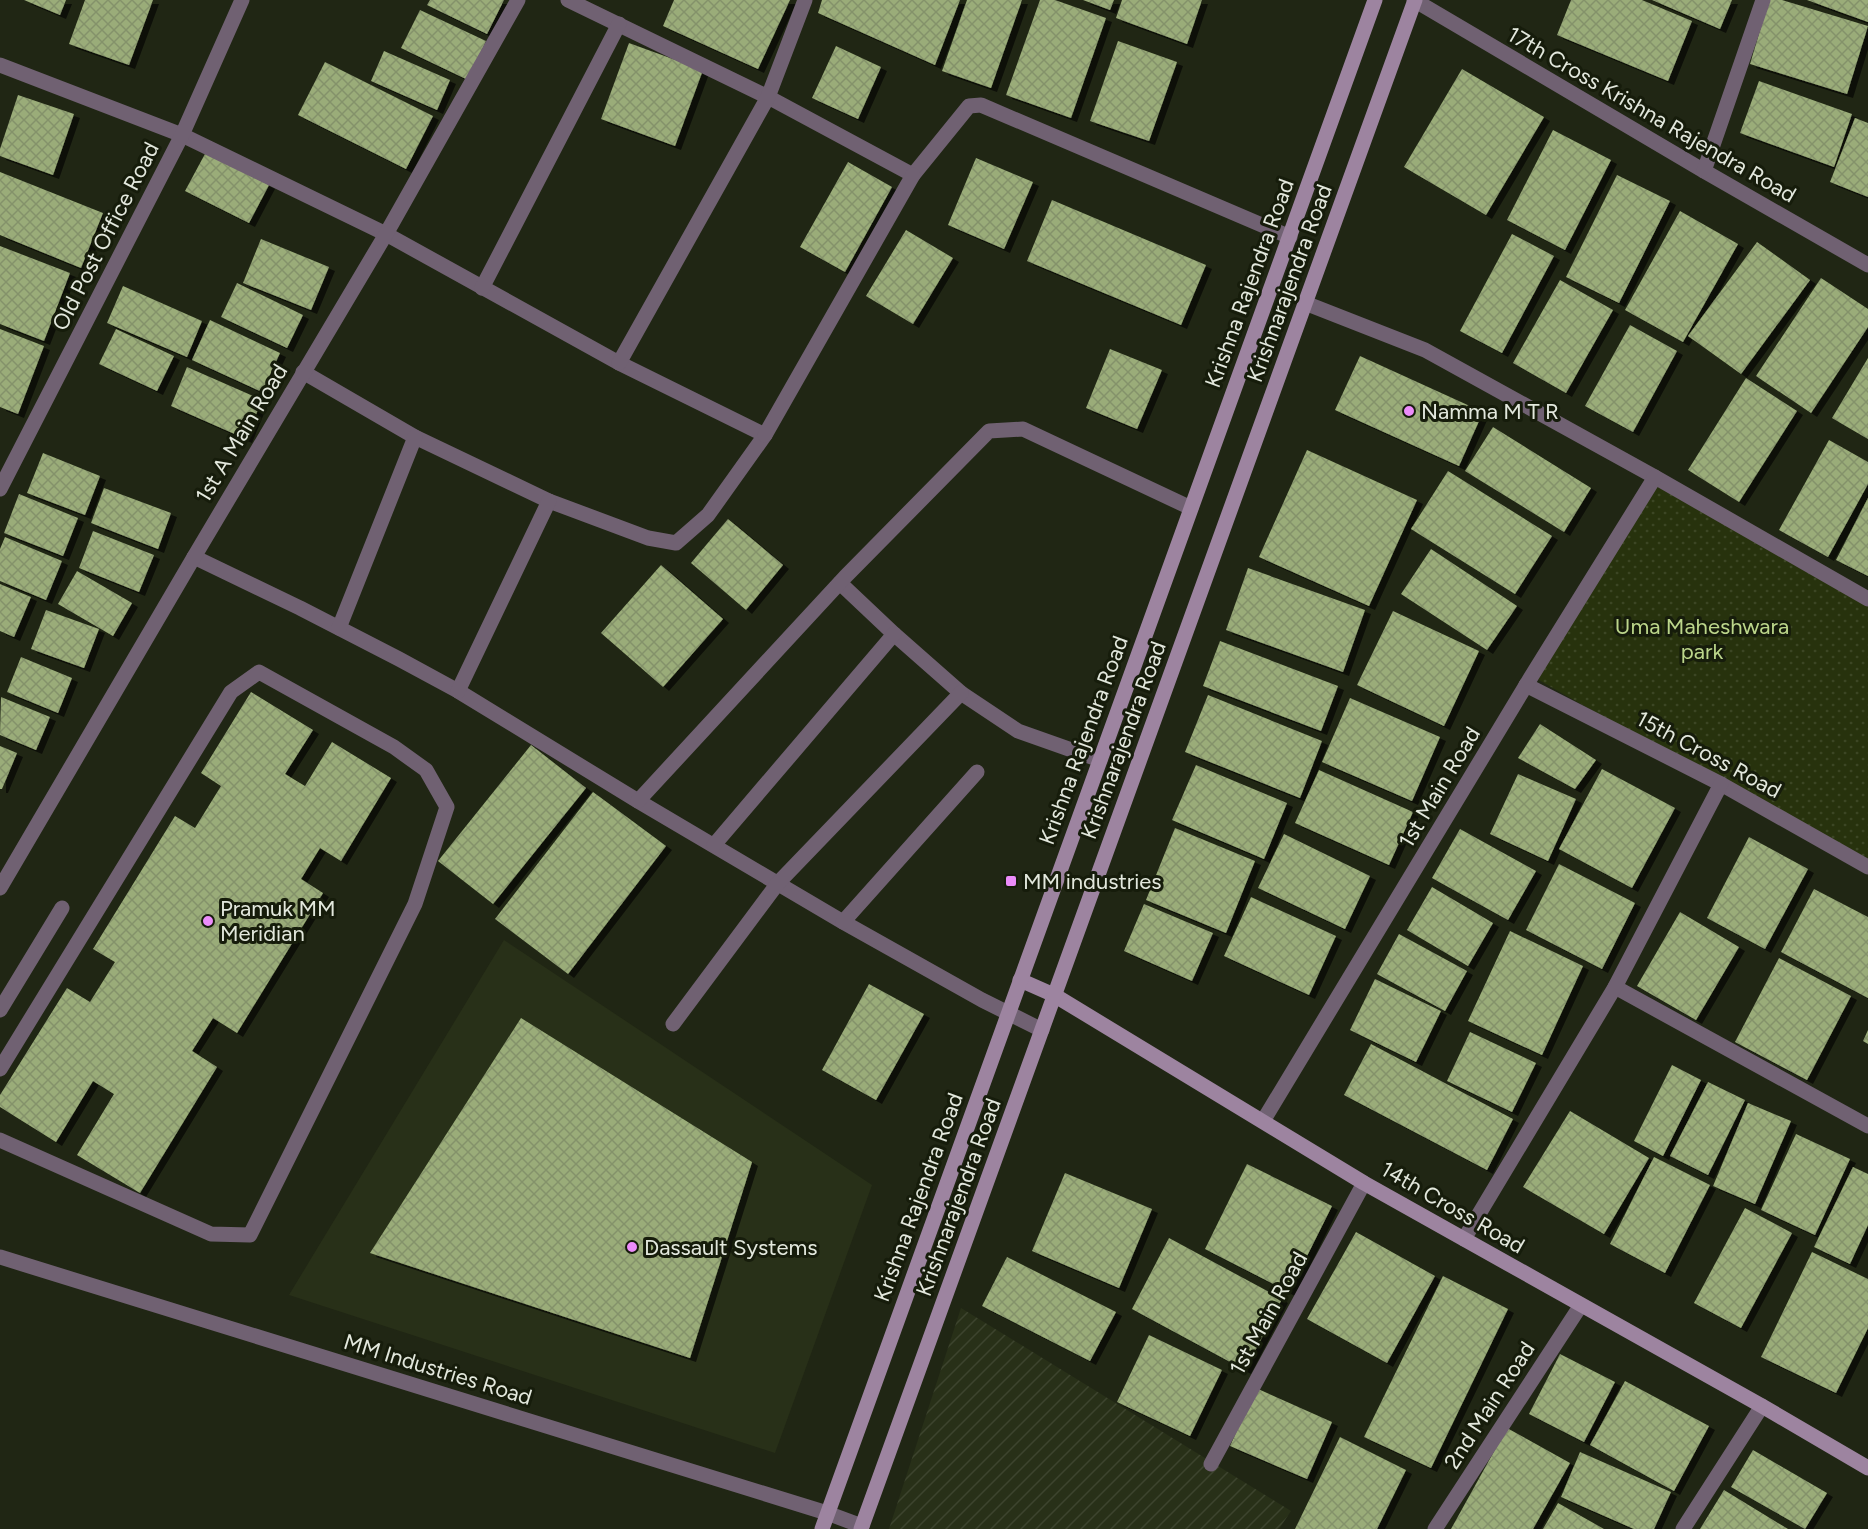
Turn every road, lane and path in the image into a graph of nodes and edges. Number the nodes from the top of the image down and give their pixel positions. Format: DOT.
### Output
graph roads {
  1 [pos="242,0"];
  2 [pos="518,0"];
  3 [pos="568,0"];
  4 [pos="805,0"];
  5 [pos="1375,0"];
  6 [pos="1415,0"];
  7 [pos="1763,0"];
  8 [pos="619,24"];
  9 [pos="0,65"];
  10 [pos="768,97"];
  11 [pos="182,135"];
  12 [pos="1704,171"];
  13 [pos="913,175"];
  14 [pos="386,234"];
  15 [pos="1290,237"];
  16 [pos="1868,265"];
  17 [pos="483,288"];
  18 [pos="1305,303"];
  19 [pos="619,363"];
  20 [pos="303,372"];
  21 [pos="765,435"];
  22 [pos="415,437"];
  23 [pos="1655,477"];
  24 [pos="0,489"];
  25 [pos="549,501"];
  26 [pos="1191,508"];
  27 [pos="194,557"];
  28 [pos="840,583"];
  29 [pos="1868,599"];
  30 [pos="339,628"];
  31 [pos="894,634"];
  32 [pos="1526,686"];
  33 [pos="458,691"];
  34 [pos="961,693"];
  35 [pos="1100,760"];
  36 [pos="977,772"];
  37 [pos="1721,784"];
  38 [pos="638,801"];
  39 [pos="714,845"];
  40 [pos="1868,867"];
  41 [pos="778,883"];
  42 [pos="0,888"];
  43 [pos="62,908"];
  44 [pos="843,922"];
  45 [pos="1020,980"];
  46 [pos="1615,987"];
  47 [pos="1054,995"];
  48 [pos="0,1010"];
  49 [pos="1008,1014"];
  50 [pos="673,1024"];
  51 [pos="1042,1030"];
  52 [pos="0,1070"];
  53 [pos="1263,1121"];
  54 [pos="1868,1126"];
  55 [pos="0,1140"];
  56 [pos="1364,1183"];
  57 [pos="1464,1239"];
  58 [pos="0,1257"];
  59 [pos="1581,1305"];
  60 [pos="1762,1406"];
  61 [pos="1211,1464"];
  62 [pos="1868,1468"];
  63 [pos="827,1514"];
  64 [pos="862,1528"];
  65 [pos="822,1529"];
  66 [pos="1435,1529"];
  67 [pos="1683,1529"];
  1 -- 11 [label="street, Old Post Office Road"];
  2 -- 14 [label="street, 1st A Main Road"];
  3 -- 8 [label="street"];
  4 -- 10 [label="street"];
  5 -- 15 [label="main road, Krishna Rajendra Road"];
  6 -- 12 [label="street, 17th Cross Krishna Rajendra Road"];
  6 -- 18 [label="main road, Krishnarajendra Road"];
  7 -- 12 [label="street"];
  8 -- 10 [label="street"];
  8 -- 17 [label="street"];
  9 -- 11 [label="street"];
  10 -- 13 [label="street"];
  10 -- 19 [label="street"];
  11 -- 14 [label="street"];
  11 -- 24 [label="street, Old Post Office Road"];
  12 -- 16 [label="street, 17th Cross Krishna Rajendra Road"];
  13 -- 15 [label="street"];
  13 -- 21 [label="street"];
  14 -- 17 [label="street"];
  14 -- 20 [label="street, 1st A Main Road"];
  15 -- 26 [label="main road, Krishna Rajendra Road"];
  17 -- 19 [label="street"];
  18 -- 23 [label="street"];
  18 -- 47 [label="main road, Krishnarajendra Road"];
  19 -- 21 [label="street"];
  20 -- 22 [label="street"];
  20 -- 27 [label="street, 1st A Main Road"];
  21 -- 25 [label="street"];
  22 -- 25 [label="street"];
  22 -- 30 [label="street"];
  23 -- 29 [label="street"];
  23 -- 32 [label="street, 1st Main Road"];
  25 -- 33 [label="street"];
  26 -- 28 [label="street"];
  26 -- 35 [label="main road, Krishna Rajendra Road"];
  27 -- 30 [label="street"];
  27 -- 42 [label="street, 1st A Main Road"];
  28 -- 31 [label="street"];
  28 -- 38 [label="street"];
  30 -- 33 [label="street"];
  31 -- 34 [label="street"];
  31 -- 39 [label="street"];
  32 -- 37 [label="street, 15th Cross Road"];
  32 -- 53 [label="street, 1st Main Road"];
  33 -- 38 [label="street"];
  34 -- 35 [label="street"];
  34 -- 41 [label="street"];
  35 -- 45 [label="main road, Krishna Rajendra Road"];
  36 -- 44 [label="street"];
  37 -- 40 [label="street, 15th Cross Road"];
  37 -- 46 [label="street"];
  38 -- 39 [label="street"];
  39 -- 41 [label="street"];
  41 -- 44 [label="street"];
  41 -- 50 [label="street"];
  43 -- 48 [label="street"];
  44 -- 49 [label="street"];
  45 -- 47 [label="main road, 14th Cross Road"];
  45 -- 49 [label="main road, Krishna Rajendra Road"];
  46 -- 54 [label="street"];
  46 -- 57 [label="street"];
  47 -- 51 [label="main road, Krishnarajendra Road"];
  47 -- 53 [label="main road, 14th Cross Road"];
  49 -- 51 [label="street"];
  49 -- 63 [label="main road, Krishna Rajendra Road"];
  51 -- 64 [label="main road, Krishnarajendra Road"];
  52 -- 55 [label="street"];
  53 -- 56 [label="main road, 14th Cross Road"];
  56 -- 57 [label="main road, 14th Cross Road"];
  56 -- 61 [label="street, 1st Main Road"];
  57 -- 59 [label="main road, 14th Cross Road"];
  58 -- 63 [label="street, MM Industries Road"];
  59 -- 60 [label="main road, 14th Cross Road"];
  59 -- 66 [label="street, 2nd Main Road"];
  60 -- 62 [label="main road, 14th Cross Road"];
  60 -- 67 [label="street"];
  63 -- 64 [label="street, MM Industries Road"];
  63 -- 65 [label="main road, Krishna Rajendra Road"];
}
